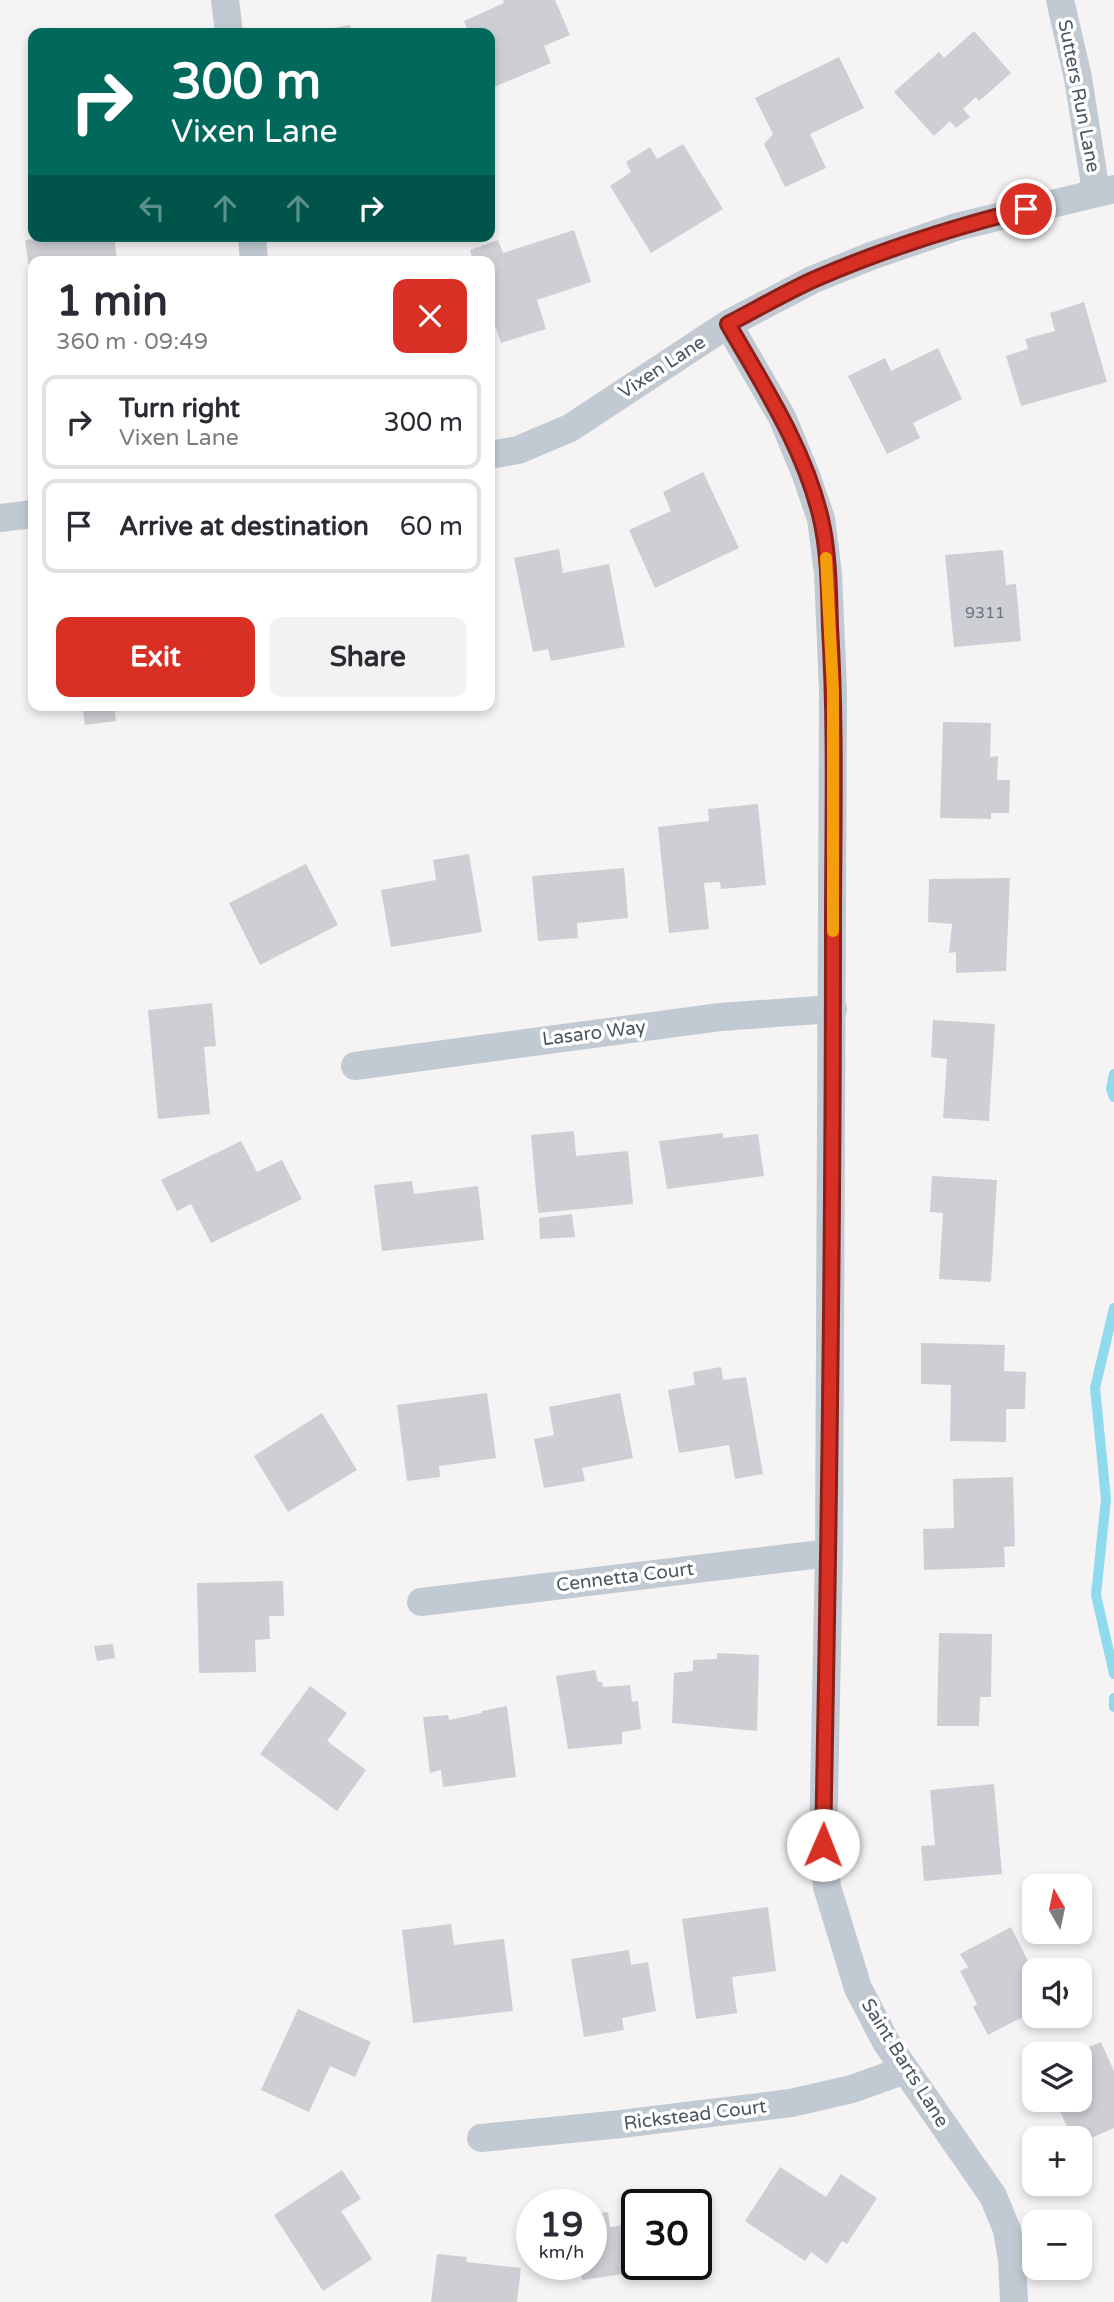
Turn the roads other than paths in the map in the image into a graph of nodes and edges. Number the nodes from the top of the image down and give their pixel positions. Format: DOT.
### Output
graph roads {
  1 [pos="225,0"];
  2 [pos="1060,0"];
  3 [pos="228,28"];
  4 [pos="1105,191"];
  5 [pos="728,324"];
  6 [pos="495,454"];
  7 [pos="28,515"];
  8 [pos="0,519"];
  9 [pos="833,1009"];
  10 [pos="355,1066"];
  11 [pos="829,1553"];
  12 [pos="421,1602"];
  13 [pos="905,2070"];
  14 [pos="481,2138"];
  15 [pos="1014,2302"];
  1 -- 3 [label="street"];
  2 -- 4 [label="street, Sutters Run Lane"];
  4 -- 5 [label="street, Vixen Lane"];
  5 -- 6 [label="street, Vixen Lane"];
  5 -- 9 [label="street, Saint Barts Lane"];
  7 -- 8 [label="street"];
  9 -- 10 [label="street, Lasaro Way"];
  9 -- 11 [label="street, Saint Barts Lane"];
  11 -- 12 [label="street, Cennetta Court"];
  11 -- 13 [label="street, Saint Barts Lane"];
  13 -- 14 [label="street, Rickstead Court"];
  13 -- 15 [label="street, Saint Barts Lane"];
}
